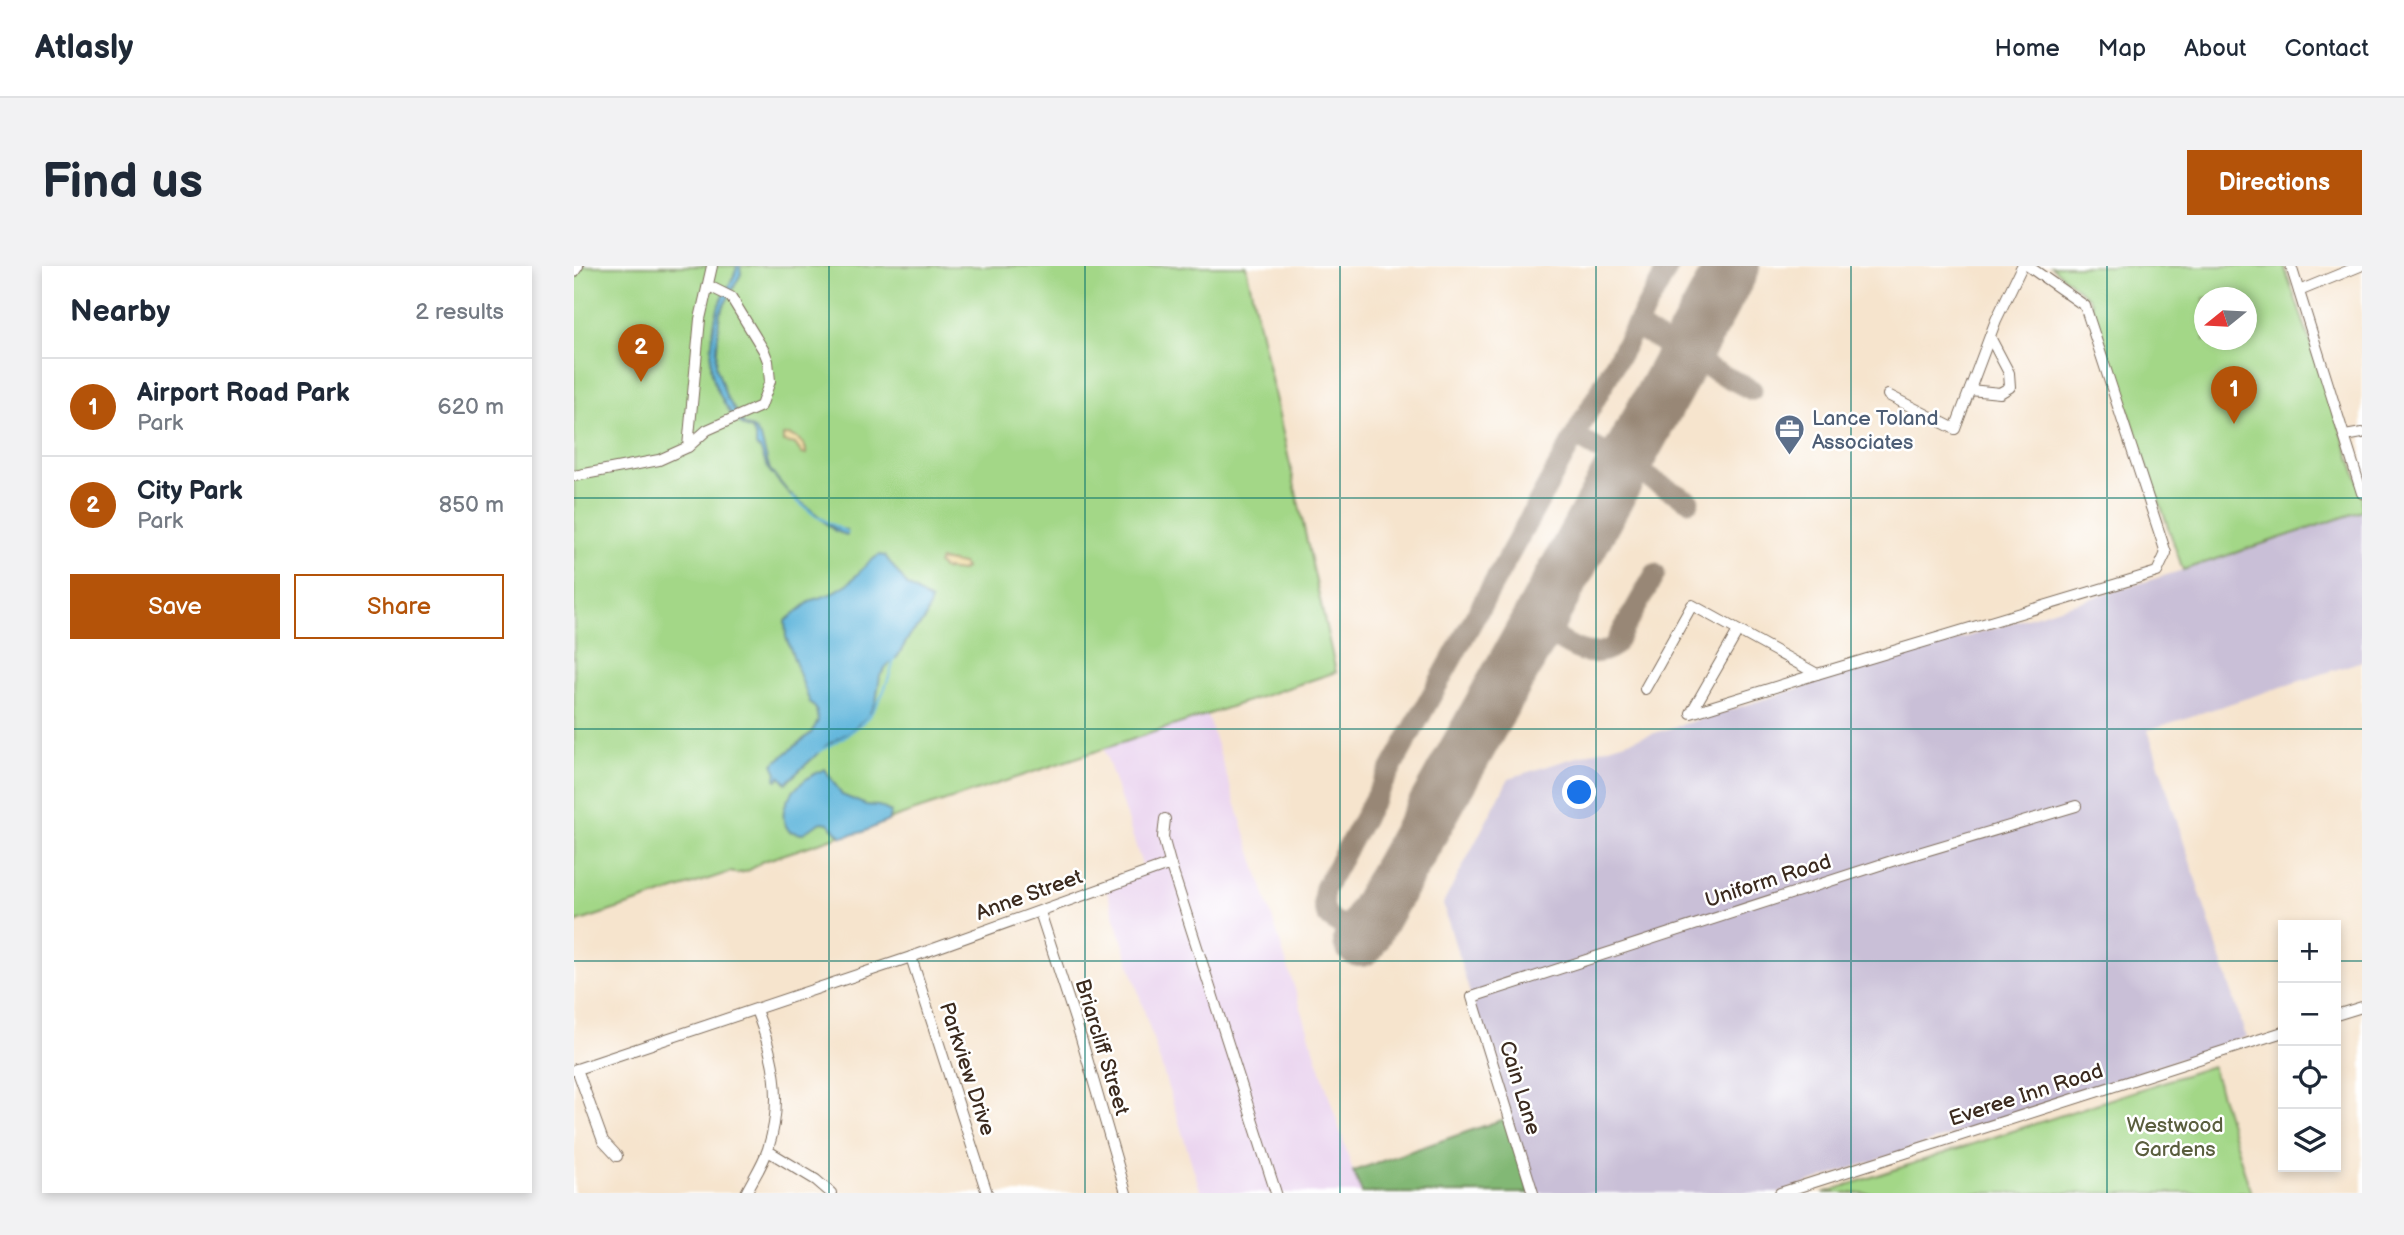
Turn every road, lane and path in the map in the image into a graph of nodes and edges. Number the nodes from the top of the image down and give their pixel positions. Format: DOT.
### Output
graph roads {
  1 [pos="578,266"];
  2 [pos="712,266"];
  3 [pos="2022,266"];
  4 [pos="2028,266"];
  5 [pos="2291,266"];
  6 [pos="2360,266"];
  7 [pos="574,272"];
  8 [pos="714,288"];
  9 [pos="2299,291"];
  10 [pos="1990,337"];
  11 [pos="1970,390"];
  12 [pos="1888,395"];
  13 [pos="2362,433"];
  14 [pos="2345,436"];
  15 [pos="688,447"];
  16 [pos="574,476"];
  17 [pos="2362,493"];
  18 [pos="1738,631"];
  19 [pos="1817,674"];
  20 [pos="1645,689"];
  21 [pos="2076,806"];
  22 [pos="1165,819"];
  23 [pos="1171,866"];
  24 [pos="1040,912"];
  25 [pos="911,957"];
  26 [pos="1474,996"];
  27 [pos="2362,1007"];
  28 [pos="756,1010"];
  29 [pos="2341,1013"];
  30 [pos="2278,1034"];
  31 [pos="576,1069"];
  32 [pos="768,1151"];
  33 [pos="617,1156"];
  34 [pos="746,1193"];
  35 [pos="831,1193"];
  36 [pos="987,1193"];
  37 [pos="1126,1193"];
  38 [pos="1276,1193"];
  39 [pos="1533,1193"];
  40 [pos="1780,1193"];
  1 -- 7 [label="street"];
  2 -- 8 [label="street"];
  3 -- 10 [label="street"];
  4 -- 19 [label="street"];
  5 -- 9 [label="street"];
  6 -- 9 [label="street"];
  8 -- 15 [label="street"];
  8 -- 15 [label="street"];
  9 -- 14 [label="street"];
  10 -- 11 [label="street"];
  10 -- 11 [label="street"];
  11 -- 12 [label="street"];
  13 -- 14 [label="street"];
  14 -- 17 [label="street"];
  15 -- 16 [label="street"];
  18 -- 19 [label="street"];
  18 -- 19 [label="street"];
  18 -- 20 [label="street"];
  21 -- 26 [label="street, Uniform Road"];
  22 -- 23 [label="street"];
  23 -- 24 [label="street, Anne Street"];
  23 -- 38 [label="street"];
  24 -- 25 [label="street, Anne Street"];
  24 -- 37 [label="street, Briarcliff Street"];
  25 -- 28 [label="street, Anne Street"];
  25 -- 36 [label="street, Parkview Drive"];
  26 -- 39 [label="street, Cain Lane"];
  27 -- 29 [label="street"];
  28 -- 31 [label="street, Anne Street"];
  28 -- 32 [label="street"];
  30 -- 40 [label="street, Everee Inn Road"];
  31 -- 33 [label="street"];
  32 -- 34 [label="street"];
  32 -- 35 [label="street"];
}
